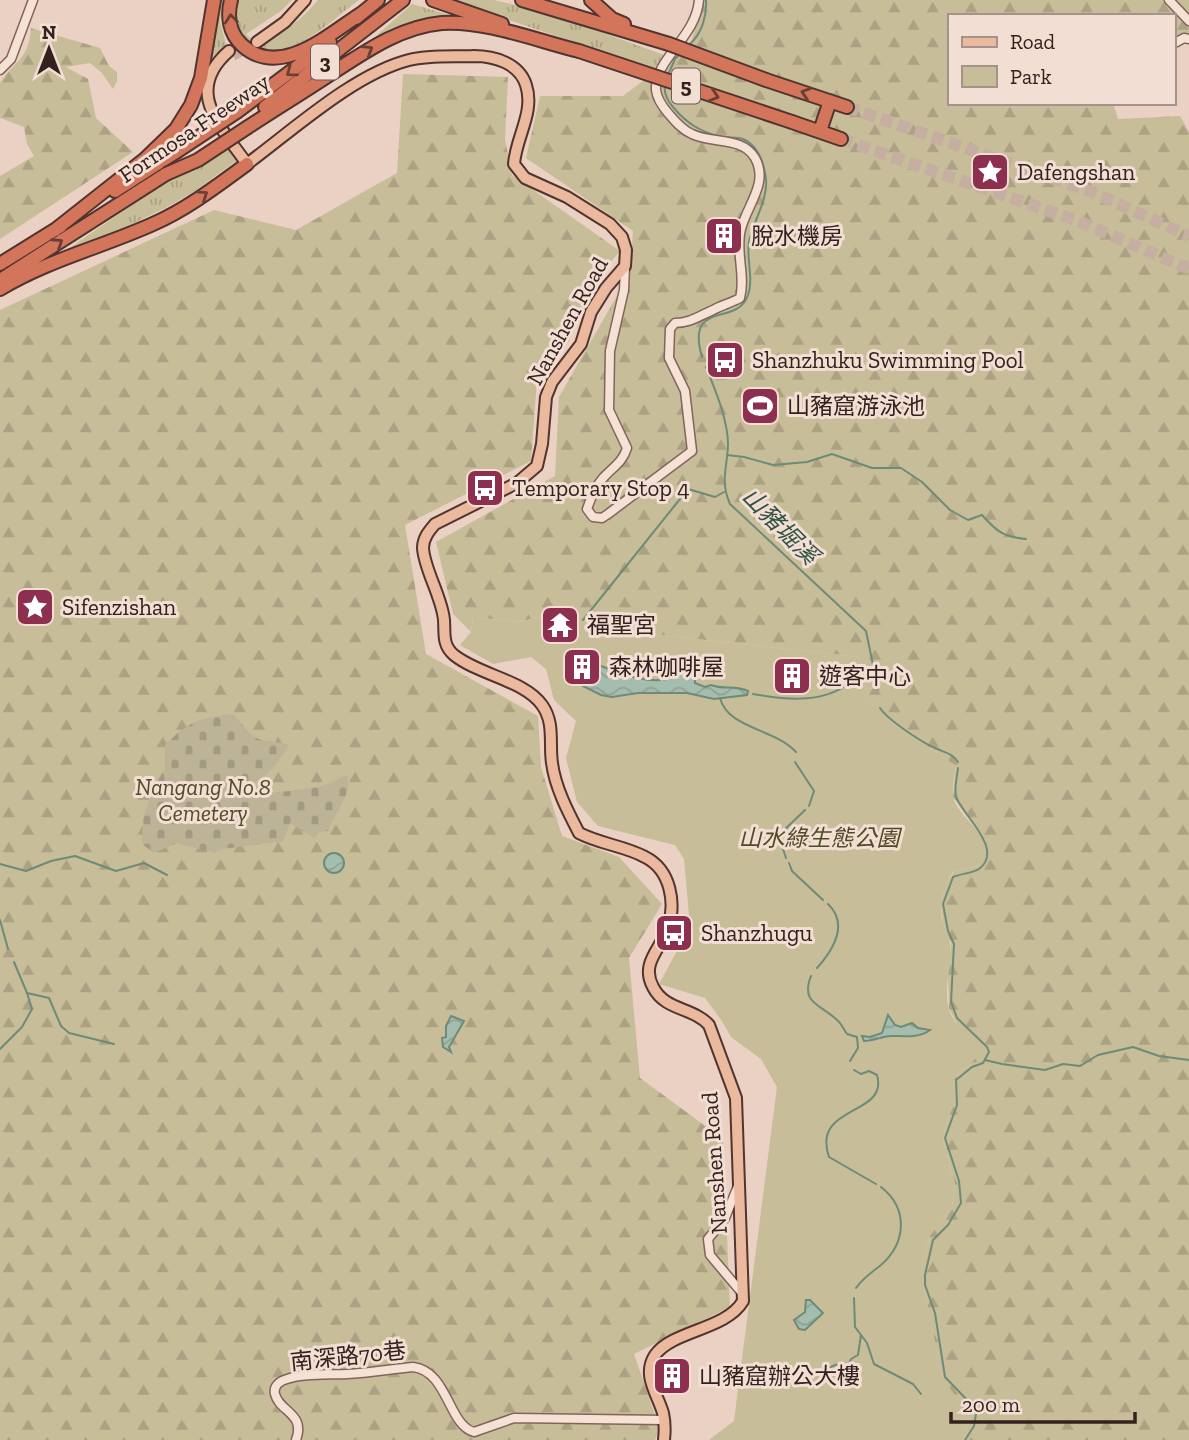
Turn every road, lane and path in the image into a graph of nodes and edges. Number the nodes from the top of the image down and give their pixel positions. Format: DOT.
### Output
graph roads {
  1 [pos="33,0"];
  2 [pos="214,0"];
  3 [pos="231,0"];
  4 [pos="378,0"];
  5 [pos="403,0"];
  6 [pos="433,0"];
  7 [pos="522,0"];
  8 [pos="591,0"];
  9 [pos="699,0"];
  10 [pos="1169,0"];
  11 [pos="301,5"];
  12 [pos="362,13"];
  13 [pos="1189,21"];
  14 [pos="254,40"];
  15 [pos="669,44"];
  16 [pos="579,51"];
  17 [pos="231,54"];
  18 [pos="0,70"];
  19 [pos="830,101"];
  20 [pos="846,107"];
  21 [pos="244,120"];
  22 [pos="820,131"];
  23 [pos="841,139"];
  24 [pos="247,164"];
  25 [pos="55,230"];
  26 [pos="0,264"];
  27 [pos="625,266"];
  28 [pos="0,280"];
  29 [pos="0,289"];
  30 [pos="739,1183"];
  31 [pos="743,1293"];
  32 [pos="664,1420"];
  33 [pos="296,1440"];
  34 [pos="664,1440"];
  1 -- 18 [label="street"];
  2 -- 25 [label="highway"];
  12 -- 3 [label="highway, one-way"];
  4 -- 12 [label="highway, Formosa Freeway / 3"];
  5 -- 21 [label="highway, Formosa Freeway / 3"];
  6 -- 16 [label="highway"];
  7 -- 15 [label="highway"];
  8 -- 15 [label="highway"];
  9 -- 27 [label="street"];
  10 -- 13 [label="street"];
  11 -- 14 [label="main road"];
  12 -- 21 [label="highway, Formosa Freeway / 3, one-way"];
  19 -- 15 [label="highway, 5, one-way, bridge"];
  21 -- 16 [label="highway, one-way"];
  16 -- 22 [label="highway, 5, one-way, bridge"];
  17 -- 24 [label="main road"];
  19 -- 20 [label="highway, 5"];
  19 -- 22 [label="highway"];
  21 -- 25 [label="highway, Formosa Freeway / 3, bridge"];
  28 -- 21 [label="highway, Formosa Freeway, one-way, bridge"];
  22 -- 23 [label="highway, 5"];
  24 -- 27 [label="main road, Nanshen Road"];
  29 -- 24 [label="highway, one-way"];
  25 -- 26 [label="highway, Formosa Freeway / 3"];
  27 -- 30 [label="main road, Nanshen Road"];
  30 -- 31 [label="main road, Nanshen Road"];
  30 -- 31 [label="street"];
  31 -- 32 [label="main road"];
  32 -- 33 [label="street, 南深路70巷"];
  32 -- 34 [label="main road"];
}
